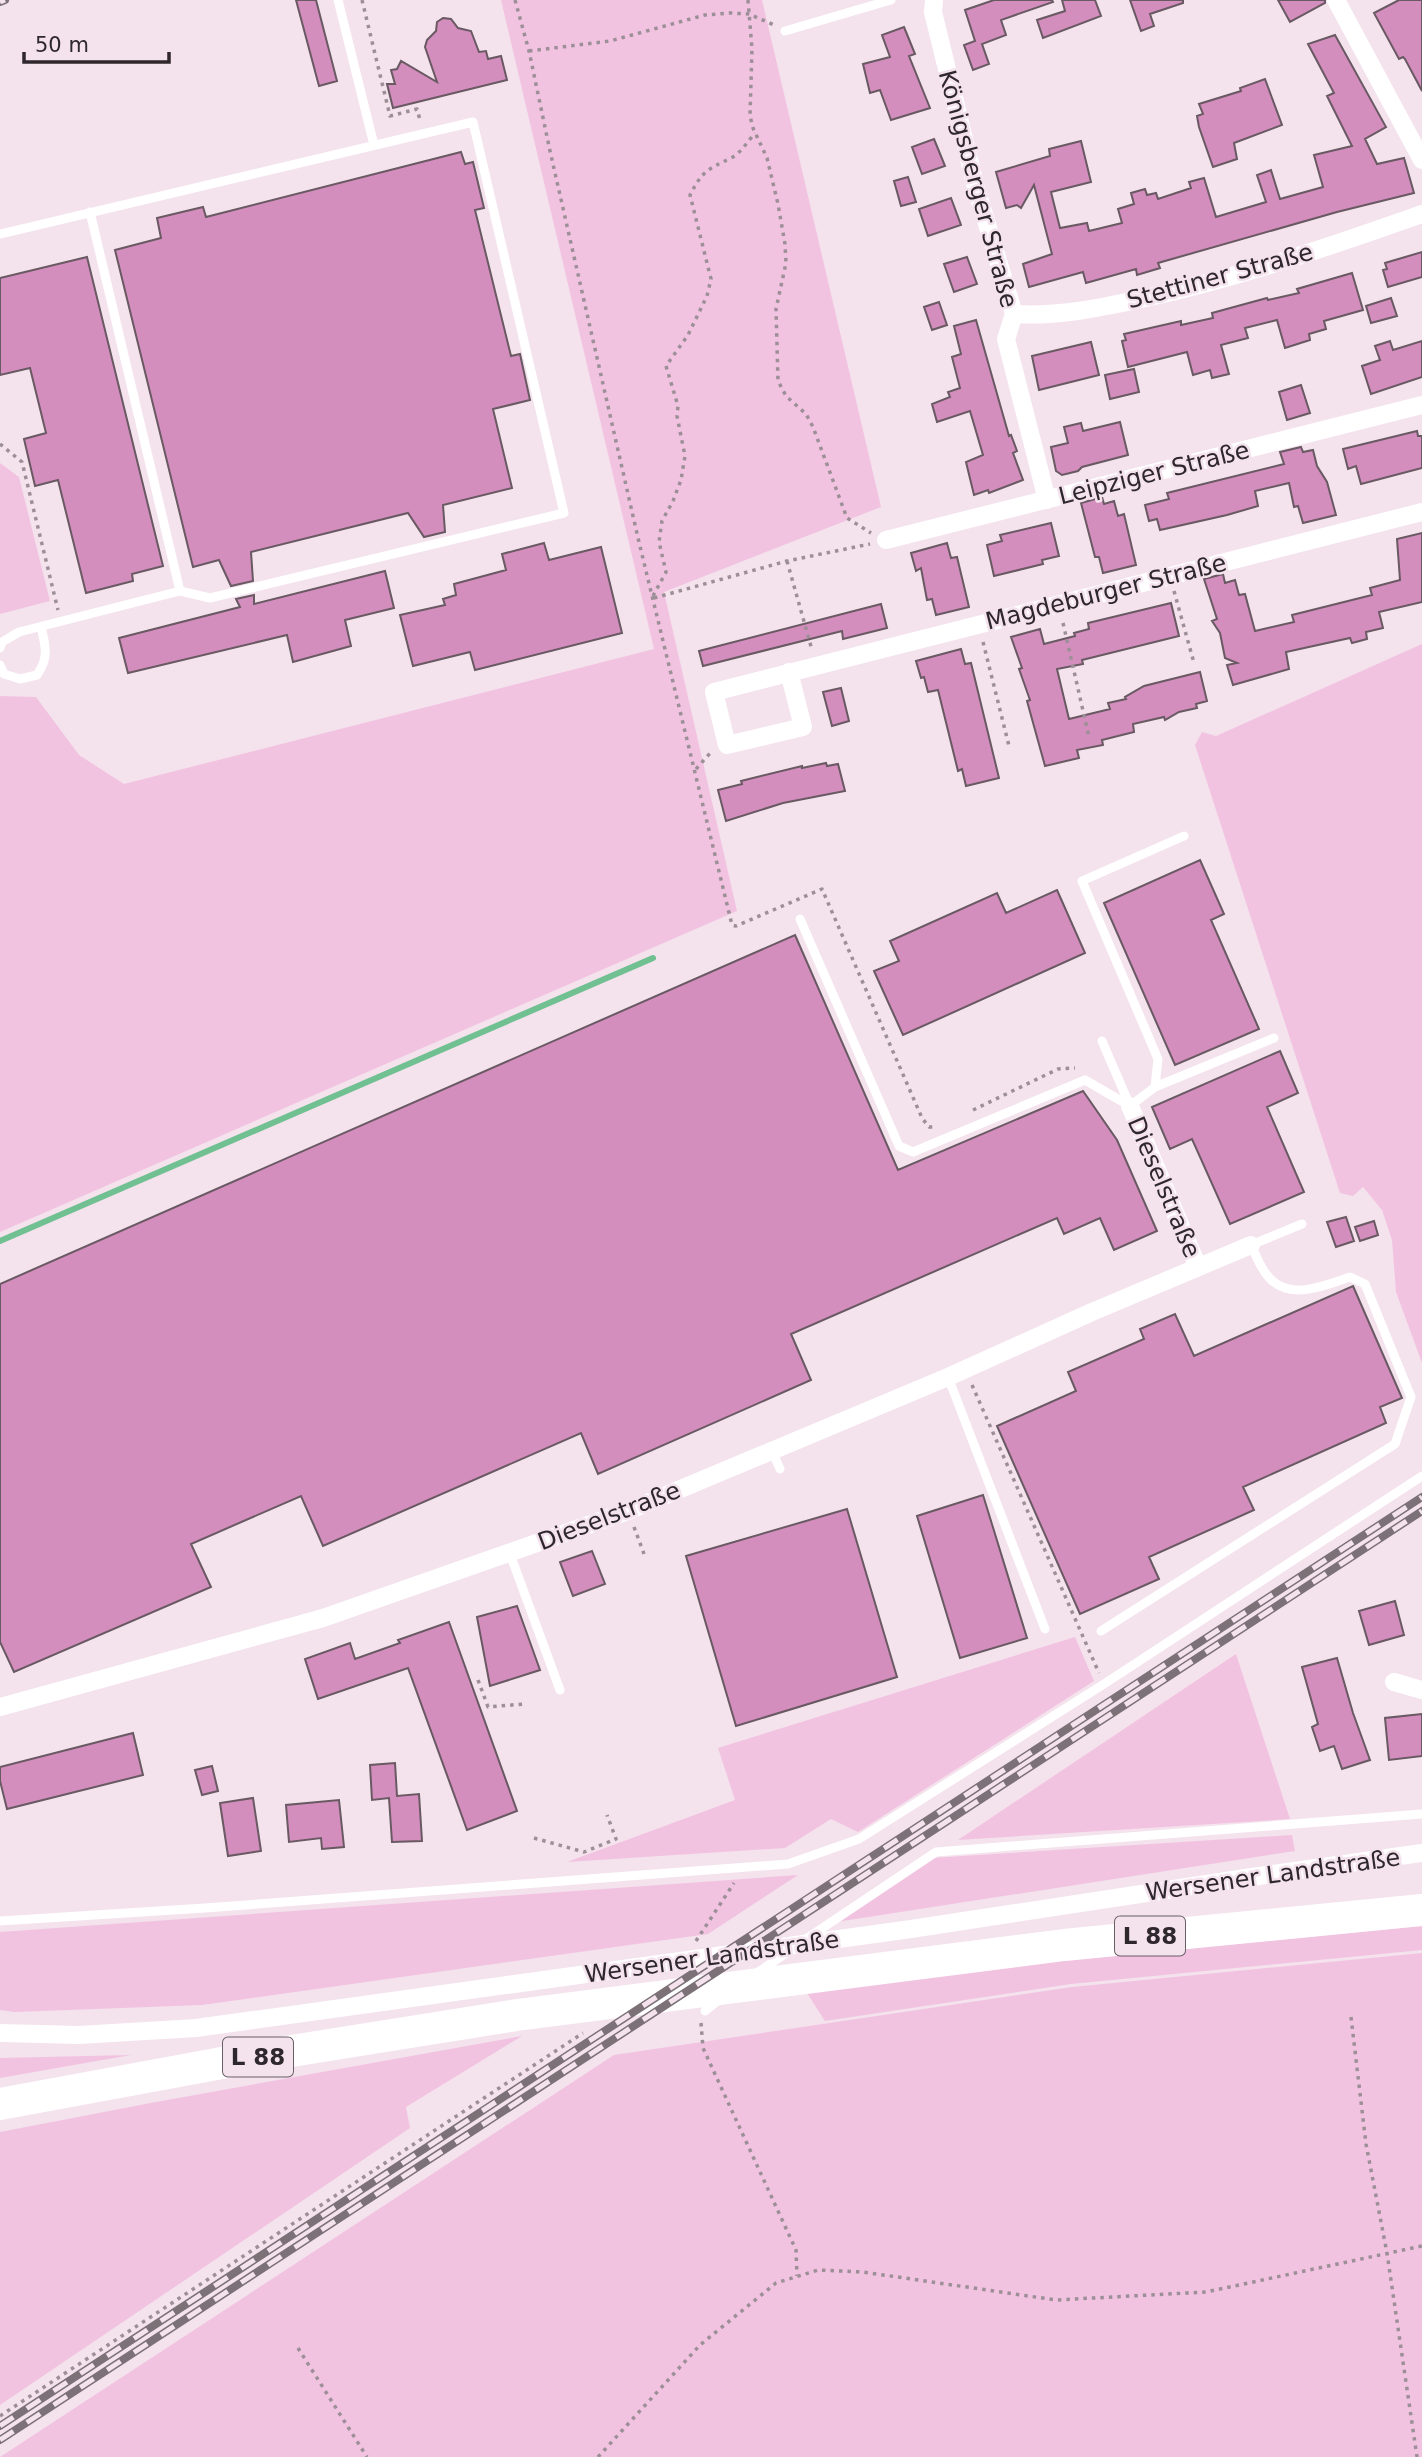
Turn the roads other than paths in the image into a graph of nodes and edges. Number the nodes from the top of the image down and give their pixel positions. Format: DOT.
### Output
graph roads {
  1 [pos="338,0"];
  2 [pos="891,0"];
  3 [pos="934,0"];
  4 [pos="1336,0"];
  5 [pos="785,31"];
  6 [pos="374,145"];
  7 [pos="1422,160"];
  8 [pos="90,212"];
  9 [pos="1422,214"];
  10 [pos="0,234"];
  11 [pos="1014,314"];
  12 [pos="1422,405"];
  13 [pos="1047,500"];
  14 [pos="1422,512"];
  15 [pos="886,540"];
  16 [pos="180,591"];
  17 [pos="41,627"];
  18 [pos="0,648"];
  19 [pos="0,665"];
  20 [pos="789,672"];
  21 [pos="1184,836"];
  22 [pos="800,919"];
  23 [pos="1274,1038"];
  24 [pos="1102,1041"];
  25 [pos="1155,1087"];
  26 [pos="1130,1106"];
  27 [pos="1302,1224"];
  28 [pos="1251,1245"];
  29 [pos="1198,1267"];
  30 [pos="948,1377"];
  31 [pos="772,1451"];
  32 [pos="780,1469"];
  33 [pos="1422,1476"];
  34 [pos="510,1554"];
  35 [pos="1045,1629"];
  36 [pos="1101,1631"];
  37 [pos="1394,1682"];
  38 [pos="560,1690"];
  39 [pos="1422,1690"];
  40 [pos="0,1707"];
  41 [pos="1422,1814"];
  42 [pos="1422,1853"];
  43 [pos="1422,1910"];
  44 [pos="0,1921"];
  45 [pos="705,2011"];
  46 [pos="0,2033"];
  47 [pos="0,2104"];
  1 -- 6 [label="lane"];
  2 -- 5 [label="lane"];
  3 -- 11 [label="street, Königsberger Straße"];
  4 -- 7 [label="street"];
  6 -- 8 [label="lane"];
  6 -- 16 [label="lane"];
  8 -- 10 [label="lane"];
  8 -- 16 [label="lane"];
  9 -- 11 [label="street, Stettiner Straße"];
  11 -- 13 [label="street, Königsberger Straße"];
  12 -- 13 [label="street, Leipziger Straße"];
  13 -- 15 [label="street, Leipziger Straße"];
  14 -- 20 [label="street, Magdeburger Straße"];
  16 -- 17 [label="lane"];
  17 -- 18 [label="lane"];
  17 -- 19 [label="lane"];
  20 -- 20 [label="street, Magdeburger Straße"];
  21 -- 25 [label="lane"];
  22 -- 26 [label="lane"];
  23 -- 25 [label="lane"];
  24 -- 26 [label="lane"];
  25 -- 26 [label="lane"];
  26 -- 29 [label="street, Dieselstraße"];
  27 -- 28 [label="lane"];
  28 -- 29 [label="street, Dieselstraße"];
  28 -- 36 [label="lane"];
  29 -- 30 [label="street, Dieselstraße"];
  30 -- 31 [label="street, Dieselstraße"];
  30 -- 35 [label="lane"];
  31 -- 32 [label="lane"];
  31 -- 34 [label="street, Dieselstraße"];
  33 -- 44 [label="lane"];
  34 -- 38 [label="lane"];
  34 -- 40 [label="street, Dieselstraße"];
  37 -- 39 [label="street"];
  41 -- 45 [label="lane"];
  42 -- 46 [label="street, Wersener Landstraße"];
  43 -- 47 [label="highway, L 88"];
}
